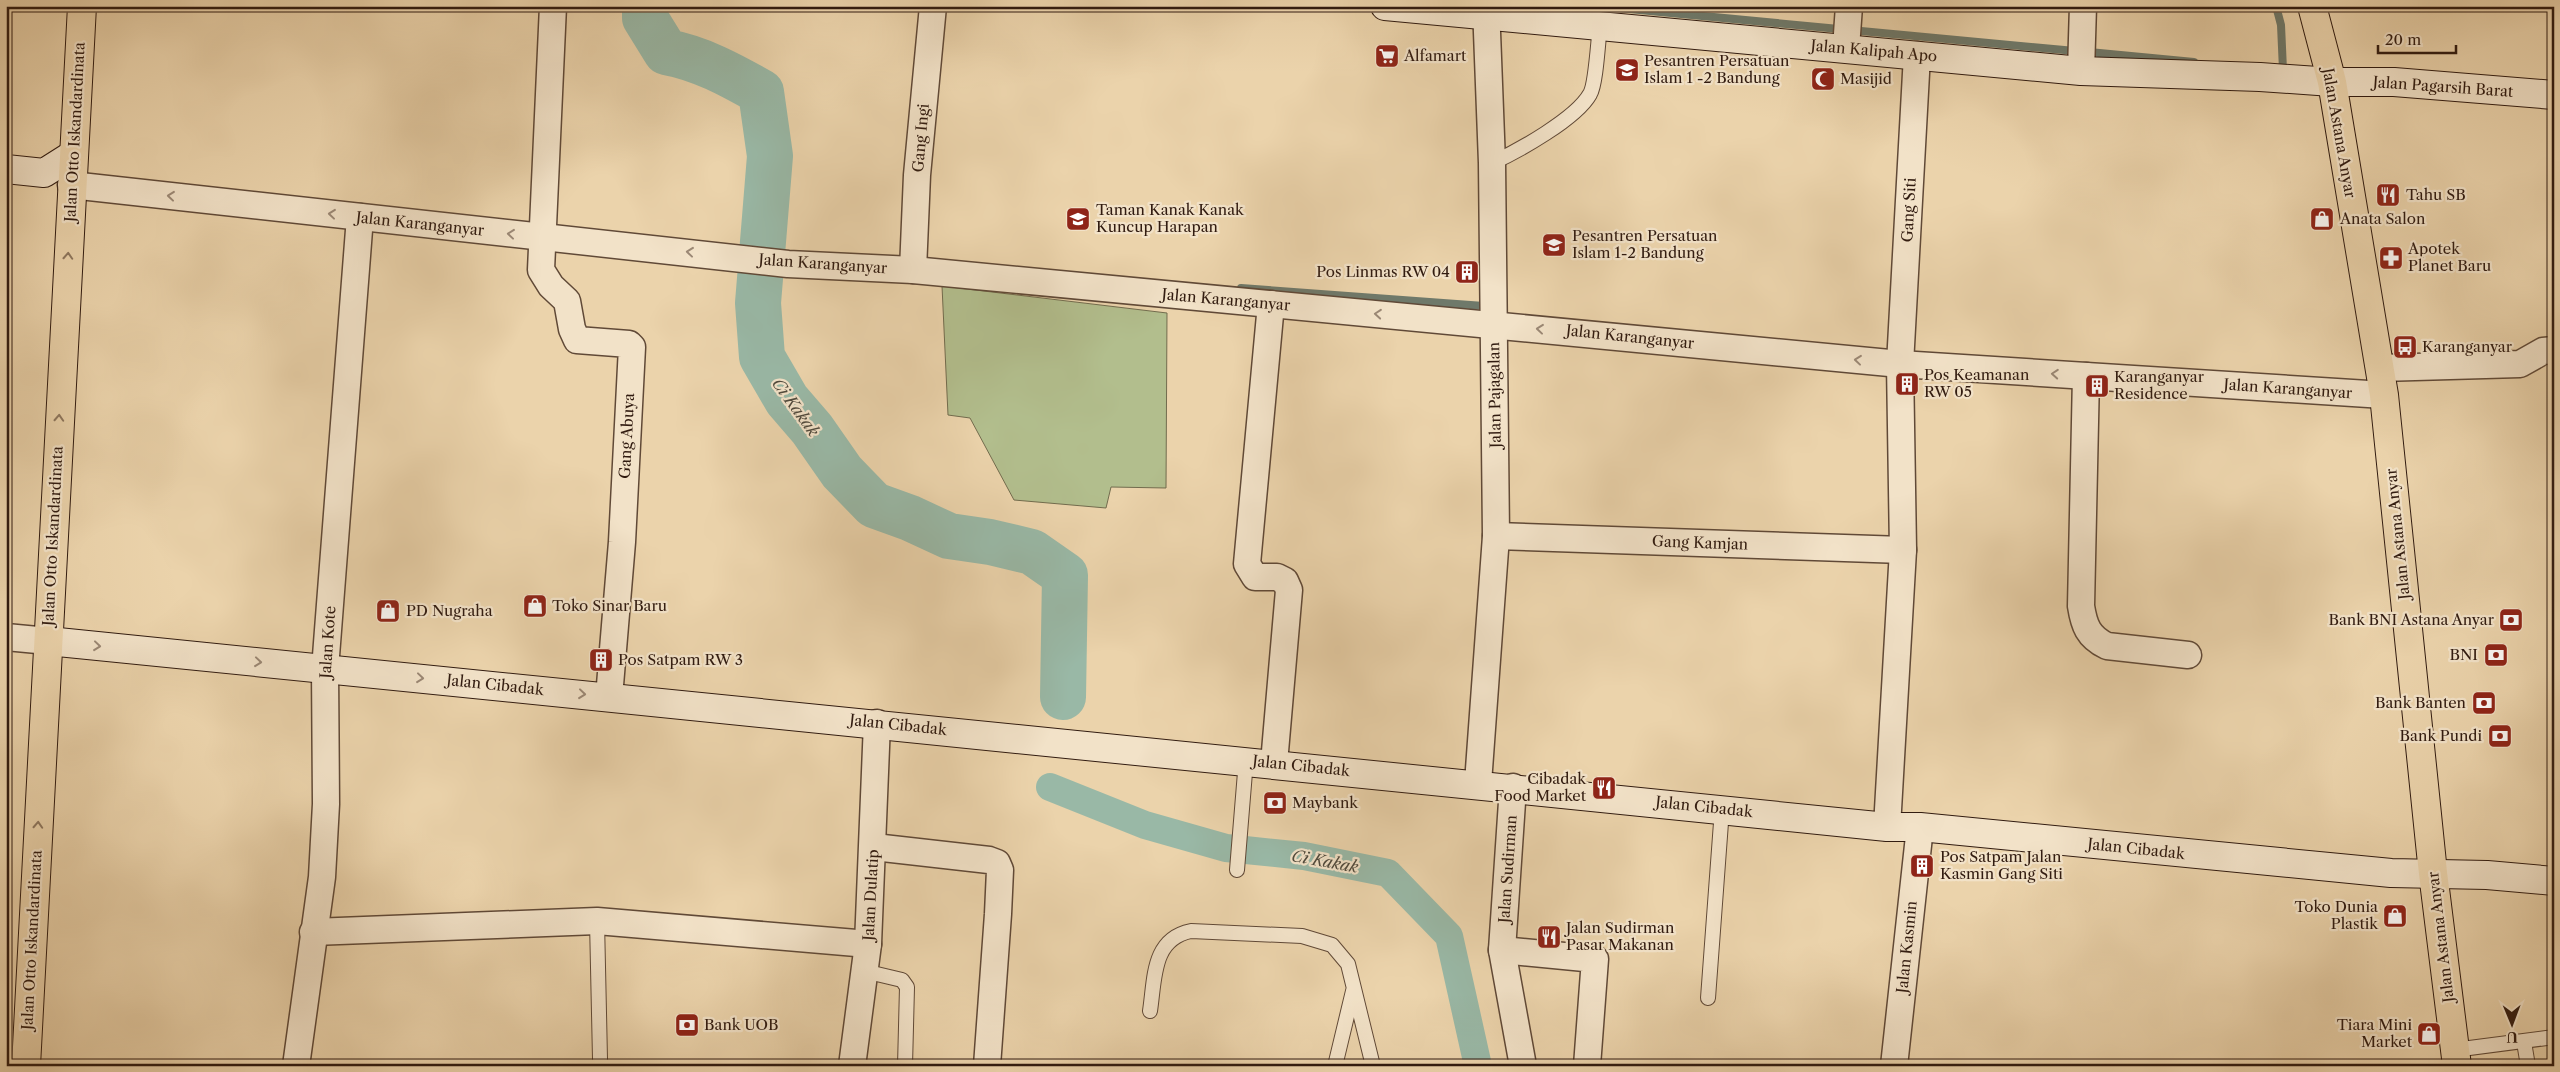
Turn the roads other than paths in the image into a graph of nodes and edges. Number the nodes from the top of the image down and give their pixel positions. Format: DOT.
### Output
graph roads {
  1 [pos="82,6"];
  2 [pos="553,6"];
  3 [pos="933,6"];
  4 [pos="1385,6"];
  5 [pos="1849,6"];
  6 [pos="2083,6"];
  7 [pos="2312,6"];
  8 [pos="1486,11"];
  9 [pos="1600,26"];
  10 [pos="1846,48"];
  11 [pos="1918,55"];
  12 [pos="2081,71"];
  13 [pos="2332,82"];
  14 [pos="2554,95"];
  15 [pos="74,154"];
  16 [pos="1492,163"];
  17 [pos="6,169"];
  18 [pos="6,180"];
  19 [pos="71,185"];
  20 [pos="360,217"];
  21 [pos="542,237"];
  22 [pos="913,270"];
  23 [pos="1271,304"];
  24 [pos="1494,324"];
  25 [pos="2554,350"];
  26 [pos="1900,364"];
  27 [pos="2380,368"];
  28 [pos="2086,376"];
  29 [pos="2384,395"];
  30 [pos="1496,536"];
  31 [pos="1903,550"];
  32 [pos="6,636"];
  33 [pos="48,641"];
  34 [pos="2188,655"];
  35 [pos="325,669"];
  36 [pos="609,697"];
  37 [pos="877,723"];
  38 [pos="1246,760"];
  39 [pos="1274,763"];
  40 [pos="1478,784"];
  41 [pos="1513,787"];
  42 [pos="1722,809"];
  43 [pos="1888,827"];
  44 [pos="1920,827"];
  45 [pos="874,847"];
  46 [pos="1237,870"];
  47 [pos="2433,874"];
  48 [pos="2554,881"];
  49 [pos="597,921"];
  50 [pos="313,932"];
  51 [pos="868,944"];
  52 [pos="1502,950"];
  53 [pos="864,972"];
  54 [pos="1354,988"];
  55 [pos="1708,998"];
  56 [pos="1150,1011"];
  57 [pos="2554,1037"];
  58 [pos="2524,1042"];
  59 [pos="2455,1058"];
  60 [pos="600,1059"];
  61 [pos="26,1066"];
  62 [pos="296,1066"];
  63 [pos="852,1066"];
  64 [pos="905,1066"];
  65 [pos="987,1066"];
  66 [pos="1335,1066"];
  67 [pos="1373,1066"];
  68 [pos="1523,1066"];
  69 [pos="1588,1066"];
  70 [pos="1894,1066"];
  71 [pos="2528,1066"];
  1 -- 15 [label="main road, Jalan Otto Iskandardinata"];
  2 -- 21 [label="street"];
  3 -- 22 [label="street, Gang Ingi"];
  4 -- 8 [label="main road, Jalan Kalipah Apo"];
  5 -- 10 [label="street"];
  6 -- 12 [label="street"];
  7 -- 13 [label="main road, Jalan Astana Anyar"];
  8 -- 9 [label="main road, Jalan Kalipah Apo"];
  8 -- 16 [label="street, Jalan Pajagalan"];
  9 -- 10 [label="main road, Jalan Kalipah Apo"];
  9 -- 16 [label="lane"];
  10 -- 11 [label="main road, Jalan Kalipah Apo"];
  11 -- 12 [label="main road, Jalan Kalipah Apo"];
  11 -- 26 [label="street, Gang Siti"];
  12 -- 13 [label="main road, Jalan Kalipah Apo"];
  13 -- 14 [label="main road, Jalan Pagarsih Barat"];
  13 -- 27 [label="main road, Jalan Astana Anyar"];
  15 -- 17 [label="main road"];
  15 -- 19 [label="main road, Jalan Otto Iskandardinata"];
  16 -- 24 [label="street, Jalan Pajagalan"];
  18 -- 19 [label="main road"];
  20 -- 19 [label="street, Jalan Karanganyar, one-way"];
  33 -- 19 [label="main road, Jalan Otto Iskandardinata, one-way"];
  21 -- 20 [label="street, Jalan Karanganyar, one-way"];
  20 -- 35 [label="street, Jalan Kote"];
  22 -- 21 [label="street, Jalan Karanganyar, one-way"];
  21 -- 36 [label="street, Gang Abuya"];
  22 -- 23 [label="street, Jalan Karanganyar"];
  24 -- 23 [label="street, Jalan Karanganyar, one-way"];
  23 -- 39 [label="street"];
  26 -- 24 [label="street, Jalan Karanganyar, one-way"];
  24 -- 30 [label="street, Jalan Pajagalan"];
  25 -- 27 [label="street"];
  28 -- 26 [label="street, Jalan Karanganyar, one-way"];
  26 -- 31 [label="street, Gang Siti"];
  27 -- 29 [label="main road, Jalan Astana Anyar"];
  28 -- 29 [label="street, Jalan Karanganyar"];
  28 -- 34 [label="street"];
  29 -- 47 [label="main road, Jalan Astana Anyar"];
  30 -- 31 [label="street, Gang Kamjan"];
  30 -- 40 [label="street, Jalan Pajagalan"];
  31 -- 43 [label="street, Gang Siti"];
  32 -- 33 [label="street"];
  33 -- 35 [label="main road, Jalan Cibadak, one-way"];
  61 -- 33 [label="main road, Jalan Otto Iskandardinata, one-way"];
  35 -- 36 [label="main road, Jalan Cibadak, one-way"];
  35 -- 50 [label="street, Jalan Kote"];
  36 -- 37 [label="main road, Jalan Cibadak"];
  37 -- 38 [label="main road, Jalan Cibadak"];
  37 -- 45 [label="street, Jalan Dulatip"];
  38 -- 39 [label="main road, Jalan Cibadak"];
  38 -- 46 [label="lane"];
  39 -- 40 [label="main road, Jalan Cibadak"];
  40 -- 41 [label="main road, Jalan Cibadak"];
  41 -- 42 [label="main road, Jalan Cibadak"];
  41 -- 52 [label="street, Jalan Sudirman"];
  42 -- 43 [label="main road, Jalan Cibadak"];
  42 -- 55 [label="lane"];
  43 -- 44 [label="main road, Jalan Cibadak"];
  44 -- 47 [label="main road, Jalan Cibadak"];
  44 -- 70 [label="street, Jalan Kasmin"];
  45 -- 51 [label="street, Jalan Dulatip"];
  45 -- 65 [label="street"];
  47 -- 48 [label="main road, Jalan Cibadak"];
  47 -- 59 [label="main road, Jalan Astana Anyar"];
  49 -- 50 [label="street"];
  49 -- 51 [label="street"];
  49 -- 60 [label="lane"];
  50 -- 62 [label="street, Jalan Kote"];
  51 -- 53 [label="street, Jalan Dulatip"];
  52 -- 68 [label="street, Jalan Sudirman"];
  52 -- 69 [label="street"];
  53 -- 63 [label="street, Jalan Dulatip"];
  53 -- 64 [label="lane"];
  54 -- 56 [label="lane"];
  54 -- 66 [label="lane"];
  54 -- 67 [label="lane"];
  57 -- 58 [label="lane"];
  58 -- 59 [label="lane"];
  58 -- 71 [label="lane"];
}
